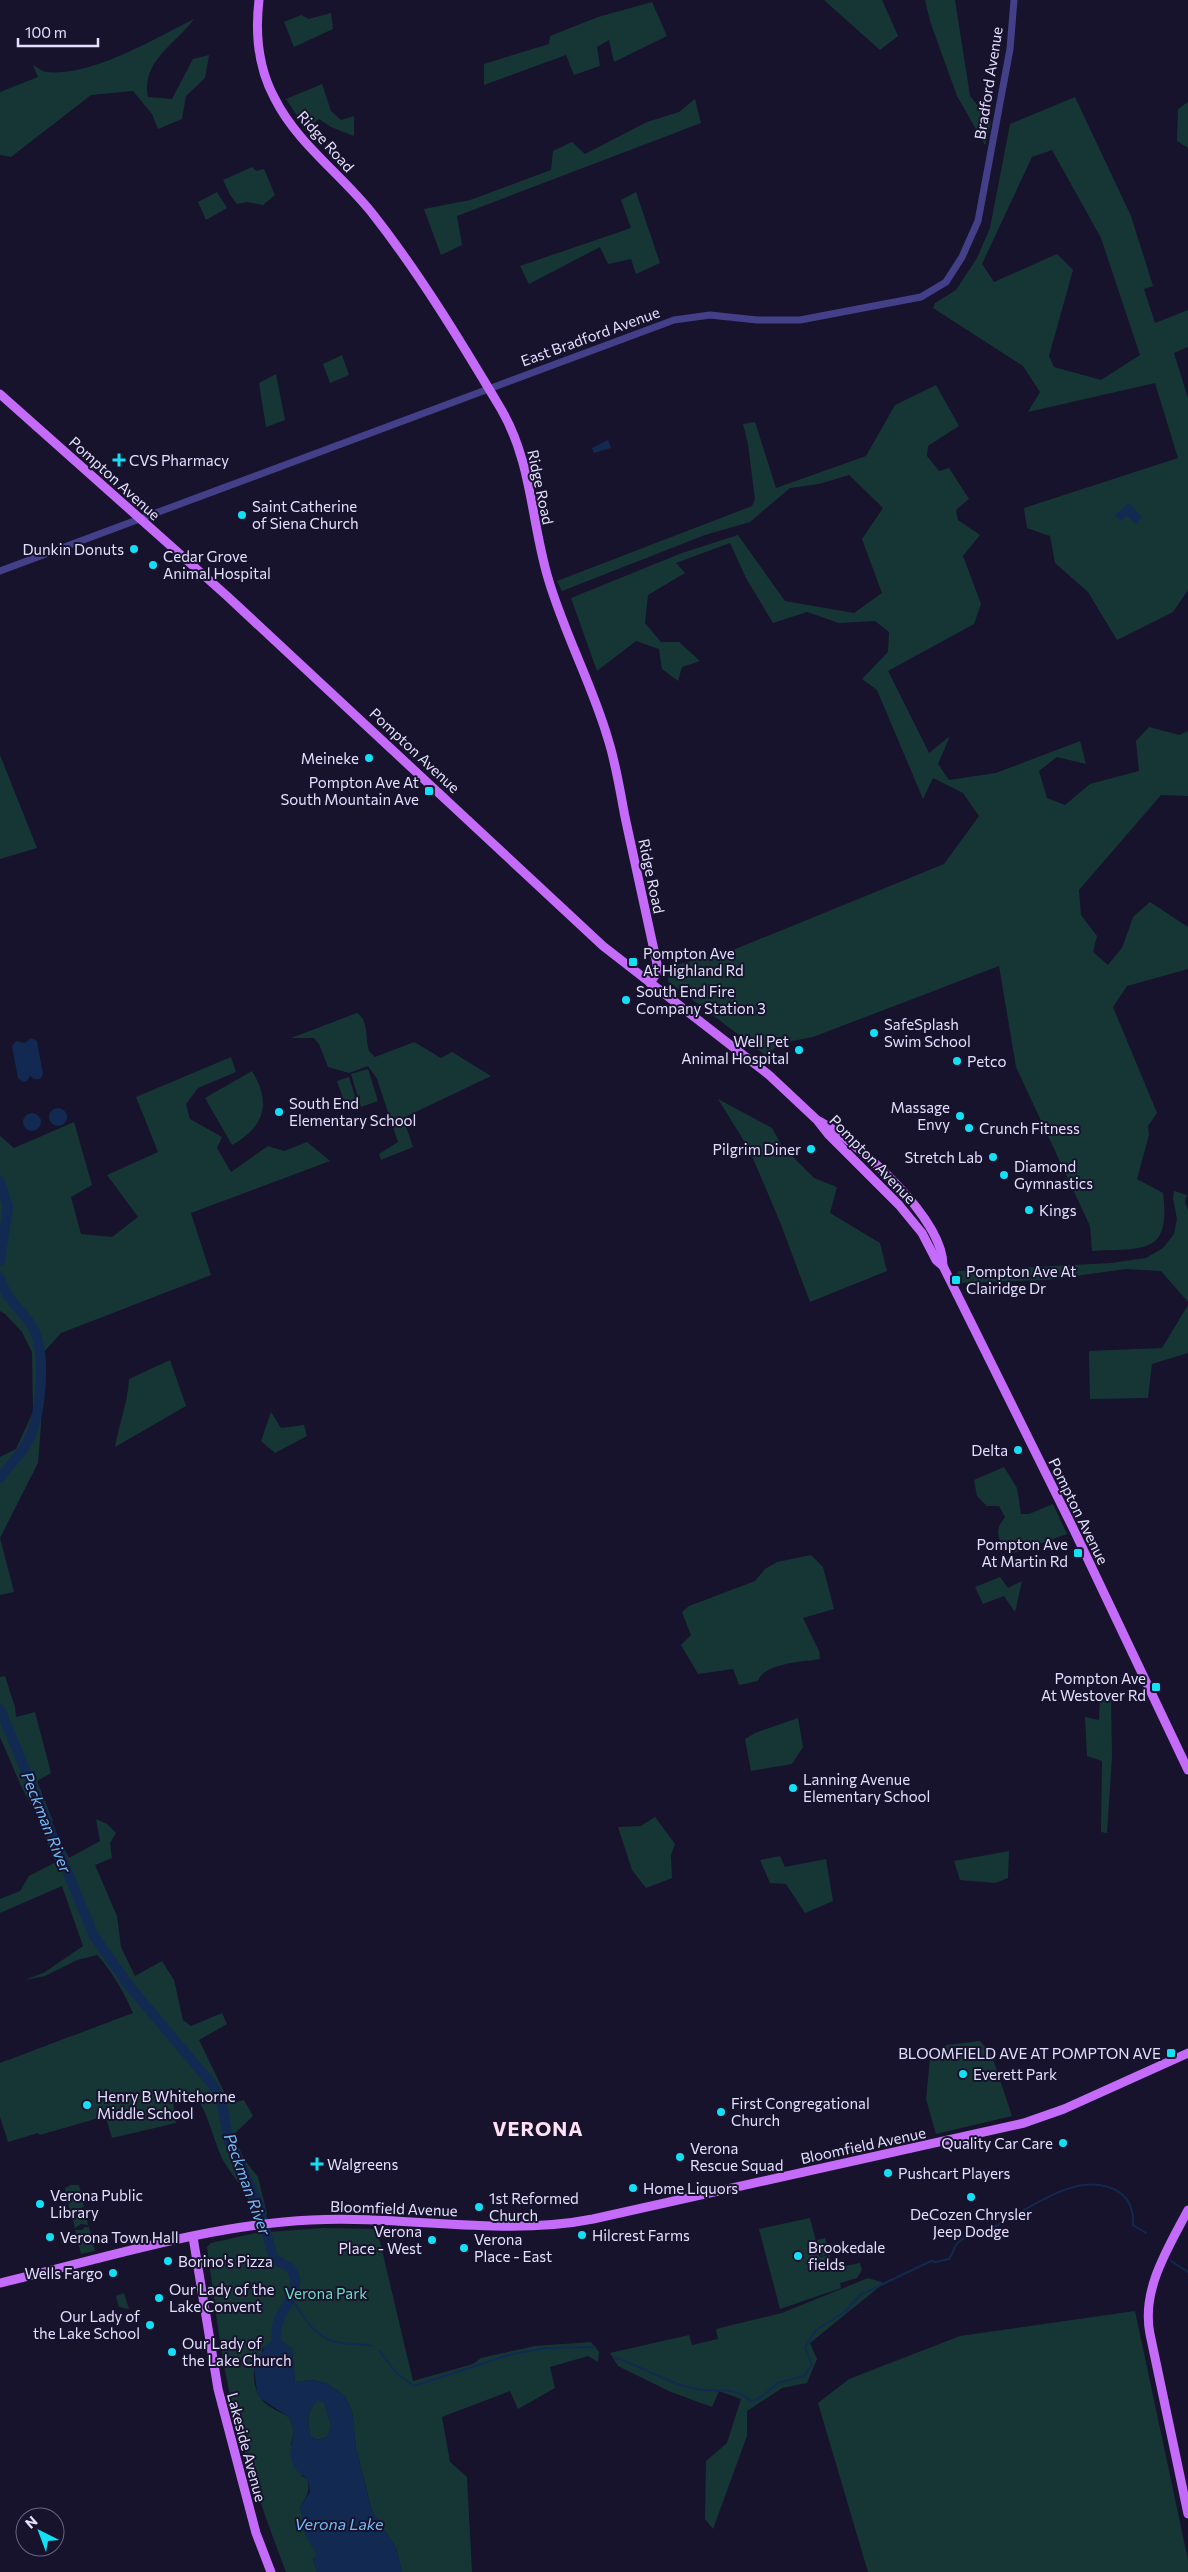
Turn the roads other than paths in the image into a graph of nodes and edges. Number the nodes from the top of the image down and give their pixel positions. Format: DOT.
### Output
graph roads {
  1 [pos="259,0"];
  2 [pos="1014,0"];
  3 [pos="987,170"];
  4 [pos="488,388"];
  5 [pos="0,394"];
  6 [pos="141,519"];
  7 [pos="0,571"];
  8 [pos="650,983"];
  9 [pos="1188,1770"];
  10 [pos="1188,2053"];
  11 [pos="1188,2210"];
  12 [pos="194,2237"];
  13 [pos="0,2283"];
  14 [pos="1188,2514"];
  15 [pos="271,2572"];
  1 -- 4 [label="main road, Ridge Road"];
  2 -- 3 [label="street, Bradford Avenue"];
  3 -- 4 [label="street, East Bradford Avenue"];
  4 -- 6 [label="street, East Bradford Avenue"];
  4 -- 8 [label="main road, Ridge Road"];
  5 -- 6 [label="main road, Pompton Avenue"];
  6 -- 7 [label="street, East Bradford Avenue"];
  6 -- 8 [label="main road, Pompton Avenue"];
  8 -- 9 [label="main road, Pompton Avenue"];
  10 -- 12 [label="main road, Bloomfield Avenue"];
  11 -- 14 [label="main road"];
  12 -- 13 [label="main road, Bloomfield Avenue"];
  12 -- 15 [label="main road, Lakeside Avenue"];
}
